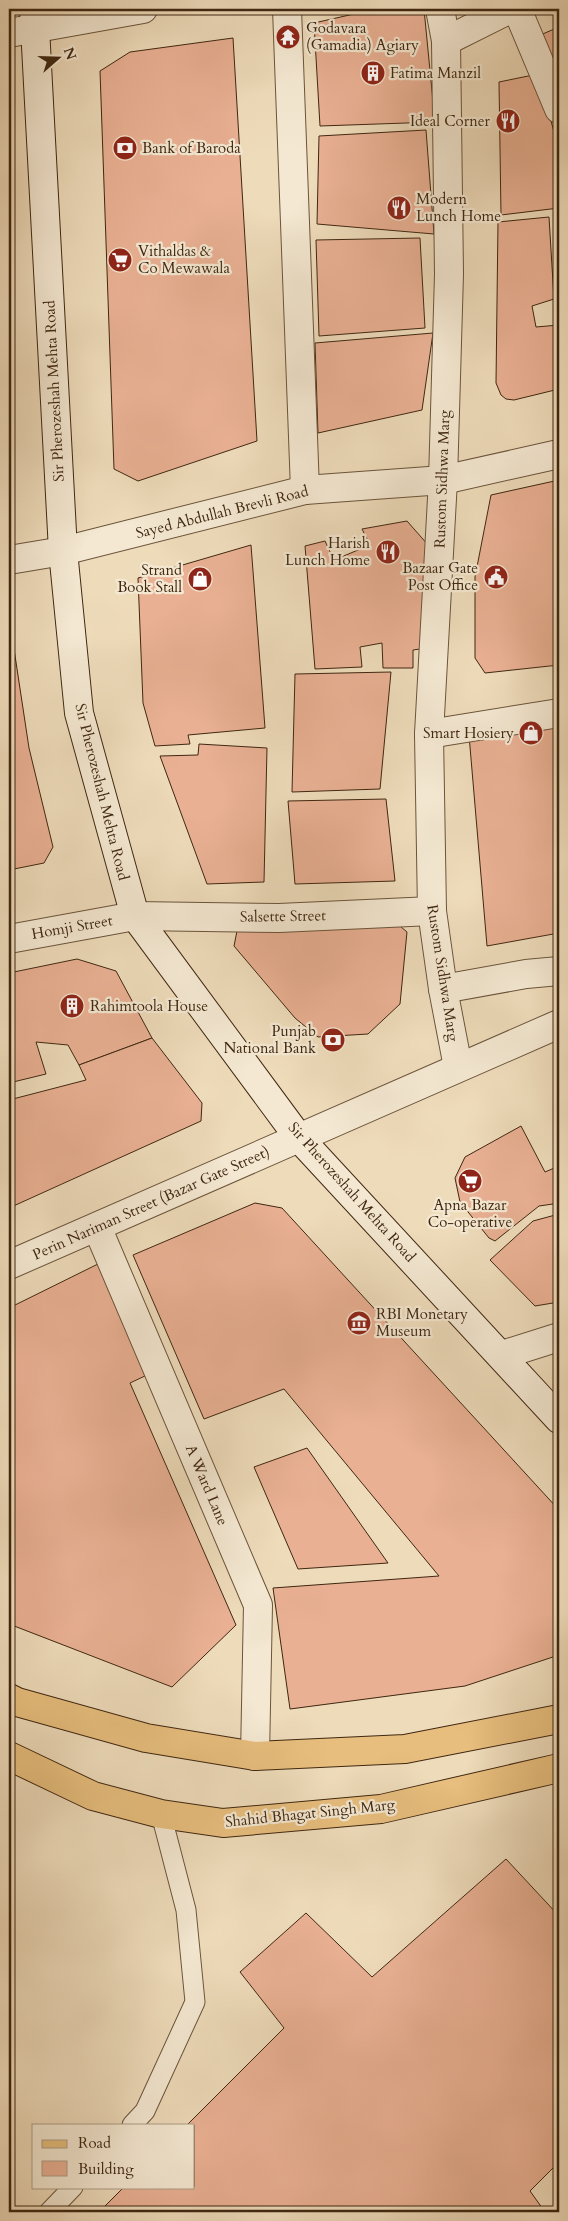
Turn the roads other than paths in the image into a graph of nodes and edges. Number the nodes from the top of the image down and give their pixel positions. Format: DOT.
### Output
graph roads {
  1 [pos="143,9"];
  2 [pos="287,9"];
  3 [pos="440,9"];
  4 [pos="510,9"];
  5 [pos="517,9"];
  6 [pos="35,19"];
  7 [pos="9,33"];
  8 [pos="446,42"];
  9 [pos="559,109"];
  10 [pos="559,454"];
  11 [pos="443,480"];
  12 [pos="305,490"];
  13 [pos="63,551"];
  14 [pos="9,560"];
  15 [pos="559,713"];
  16 [pos="429,734"];
  17 [pos="432,911"];
  18 [pos="135,916"];
  19 [pos="9,939"];
  20 [pos="559,971"];
  21 [pos="443,989"];
  22 [pos="559,1024"];
  23 [pos="458,1067"];
  24 [pos="299,1138"];
  25 [pos="97,1227"];
  26 [pos="9,1266"];
  27 [pos="559,1336"];
  28 [pos="502,1355"];
  29 [pos="559,1419"];
  30 [pos="9,1698"];
  31 [pos="559,1719"];
  32 [pos="9,1756"];
  33 [pos="255,1756"];
  34 [pos="559,1768"];
  35 [pos="160,1814"];
  36 [pos="133,2124"];
  37 [pos="72,2188"];
  38 [pos="49,2212"];
  1 -- 6 [label="street"];
  2 -- 12 [label="street"];
  3 -- 8 [label="street, Rustom Sidhwa Marg"];
  4 -- 8 [label="street"];
  5 -- 9 [label="street"];
  6 -- 7 [label="street"];
  6 -- 13 [label="street, Sir Pherozeshah Mehta Road"];
  8 -- 11 [label="street, Rustom Sidhwa Marg"];
  10 -- 11 [label="street, Sayed Abdullah Brevli Road"];
  11 -- 12 [label="street, Sayed Abdullah Brevli Road"];
  11 -- 16 [label="street, Rustom Sidhwa Marg"];
  12 -- 13 [label="street, Sayed Abdullah Brevli Road"];
  13 -- 14 [label="street, Sayed Abdullah Brevli Road"];
  13 -- 18 [label="street, Sir Pherozeshah Mehta Road"];
  15 -- 16 [label="street"];
  16 -- 17 [label="street, Rustom Sidhwa Marg"];
  17 -- 18 [label="street, Salsette Street"];
  17 -- 21 [label="street, Rustom Sidhwa Marg"];
  18 -- 19 [label="street, Homji Street"];
  18 -- 24 [label="street, Sir Pherozeshah Mehta Road"];
  20 -- 21 [label="street"];
  21 -- 23 [label="street, Rustom Sidhwa Marg"];
  22 -- 23 [label="street, Perin Nariman Street (Bazar Gate Street)"];
  23 -- 24 [label="street, Perin Nariman Street (Bazar Gate Street)"];
  24 -- 25 [label="street, Perin Nariman Street (Bazar Gate Street)"];
  24 -- 28 [label="street, Sir Pherozeshah Mehta Road"];
  25 -- 26 [label="street, Perin Nariman Street (Bazar Gate Street)"];
  25 -- 33 [label="street, A Ward Lane"];
  27 -- 28 [label="street"];
  28 -- 29 [label="street, Sir Pherozeshah Mehta Road"];
  30 -- 33 [label="main road"];
  31 -- 33 [label="main road"];
  32 -- 35 [label="main road, Shahid Bhagat Singh Marg"];
  34 -- 35 [label="main road, Shahid Bhagat Singh Marg"];
  35 -- 36 [label="lane"];
  37 -- 38 [label="lane"];
}
